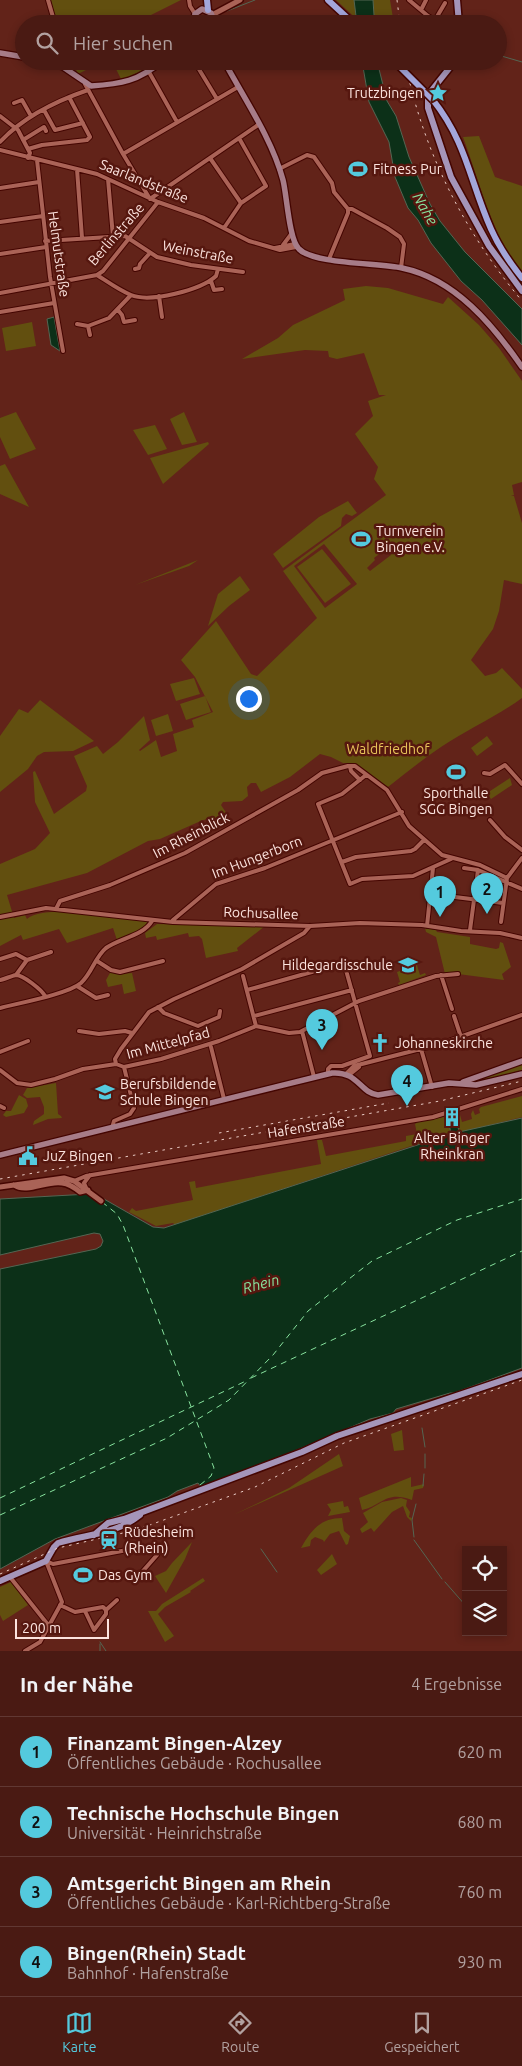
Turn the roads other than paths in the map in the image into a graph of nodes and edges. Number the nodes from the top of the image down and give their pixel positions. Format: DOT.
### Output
graph roads {
  1 [pos="48,0"];
  2 [pos="189,0"];
  3 [pos="206,0"];
  4 [pos="240,0"];
  5 [pos="328,0"];
  6 [pos="409,0"];
  7 [pos="426,0"];
  8 [pos="457,0"];
  9 [pos="445,3"];
  10 [pos="421,10"];
  11 [pos="203,11"];
  12 [pos="52,15"];
  13 [pos="201,15"];
  14 [pos="205,15"];
  15 [pos="344,15"];
  16 [pos="428,15"];
  17 [pos="438,15"];
  18 [pos="458,15"];
  19 [pos="0,53"];
  20 [pos="15,56"];
  21 [pos="69,70"];
  22 [pos="151,70"];
  23 [pos="199,70"];
  24 [pos="229,70"];
  25 [pos="403,70"];
  26 [pos="449,70"];
  27 [pos="149,72"];
  28 [pos="86,86"];
  29 [pos="238,87"];
  30 [pos="69,96"];
  31 [pos="217,100"];
  32 [pos="14,103"];
  33 [pos="44,110"];
  34 [pos="0,116"];
  35 [pos="31,116"];
  36 [pos="177,122"];
  37 [pos="83,123"];
  38 [pos="258,125"];
  39 [pos="14,127"];
  40 [pos="46,131"];
  41 [pos="239,138"];
  42 [pos="23,140"];
  43 [pos="0,142"];
  44 [pos="28,149"];
  45 [pos="0,150"];
  46 [pos="123,154"];
  47 [pos="28,158"];
  48 [pos="210,158"];
  49 [pos="37,160"];
  50 [pos="77,169"];
  51 [pos="279,169"];
  52 [pos="108,179"];
  53 [pos="39,182"];
  54 [pos="0,188"];
  55 [pos="150,199"];
  56 [pos="158,202"];
  57 [pos="241,203"];
  58 [pos="348,209"];
  59 [pos="43,216"];
  60 [pos="0,222"];
  61 [pos="224,228"];
  62 [pos="292,234"];
  63 [pos="113,237"];
  64 [pos="82,238"];
  65 [pos="129,238"];
  66 [pos="46,244"];
  67 [pos="282,246"];
  68 [pos="296,246"];
  69 [pos="273,248"];
  70 [pos="150,253"];
  71 [pos="0,254"];
  72 [pos="329,259"];
  73 [pos="401,268"];
  74 [pos="135,269"];
  75 [pos="218,269"];
  76 [pos="243,272"];
  77 [pos="97,275"];
  78 [pos="522,278"];
  79 [pos="211,281"];
  80 [pos="51,284"];
  81 [pos="222,289"];
  82 [pos="522,292"];
  83 [pos="0,293"];
  84 [pos="132,295"];
  85 [pos="159,296"];
  86 [pos="54,303"];
  87 [pos="118,310"];
  88 [pos="0,312"];
  89 [pos="162,317"];
  90 [pos="135,320"];
  91 [pos="77,324"];
  92 [pos="88,326"];
  93 [pos="90,335"];
  94 [pos="63,351"];
  95 [pos="522,367"];
  96 [pos="350,766"];
  97 [pos="484,773"];
  98 [pos="366,775"];
  99 [pos="360,780"];
  100 [pos="522,784"];
  101 [pos="402,812"];
  102 [pos="490,820"];
  103 [pos="333,840"];
  104 [pos="424,840"];
  105 [pos="522,850"];
  106 [pos="522,858"];
  107 [pos="451,859"];
  108 [pos="342,862"];
  109 [pos="433,868"];
  110 [pos="464,868"];
  111 [pos="478,870"];
  112 [pos="507,880"];
  113 [pos="522,889"];
  114 [pos="431,894"];
  115 [pos="474,899"];
  116 [pos="503,902"];
  117 [pos="56,909"];
  118 [pos="0,917"];
  119 [pos="152,921"];
  120 [pos="173,922"];
  121 [pos="501,922"];
  122 [pos="310,926"];
  123 [pos="427,926"];
  124 [pos="470,930"];
  125 [pos="522,938"];
  126 [pos="51,952"];
  127 [pos="0,959"];
  128 [pos="26,960"];
  129 [pos="97,961"];
  130 [pos="163,961"];
  131 [pos="458,974"];
  132 [pos="441,975"];
  133 [pos="16,976"];
  134 [pos="243,976"];
  135 [pos="0,980"];
  136 [pos="77,986"];
  137 [pos="247,990"];
  138 [pos="352,990"];
  139 [pos="108,995"];
  140 [pos="45,996"];
  141 [pos="356,1002"];
  142 [pos="158,1007"];
  143 [pos="0,1008"];
  144 [pos="452,1009"];
  145 [pos="220,1011"];
  146 [pos="522,1015"];
  147 [pos="254,1016"];
  148 [pos="454,1016"];
  149 [pos="256,1026"];
  150 [pos="78,1031"];
  151 [pos="302,1032"];
  152 [pos="132,1033"];
  153 [pos="461,1037"];
  154 [pos="28,1041"];
  155 [pos="211,1047"];
  156 [pos="422,1049"];
  157 [pos="0,1052"];
  158 [pos="522,1062"];
  159 [pos="116,1064"];
  160 [pos="363,1065"];
  161 [pos="124,1067"];
  162 [pos="356,1068"];
  163 [pos="0,1070"];
  164 [pos="328,1074"];
  165 [pos="347,1074"];
  166 [pos="522,1074"];
  167 [pos="314,1077"];
  168 [pos="358,1081"];
  169 [pos="475,1082"];
  170 [pos="432,1087"];
  171 [pos="522,1089"];
  172 [pos="224,1099"];
  173 [pos="112,1128"];
  174 [pos="0,1155"];
  175 [pos="90,1175"];
  176 [pos="74,1181"];
  177 [pos="14,1185"];
  178 [pos="0,1187"];
  179 [pos="88,1190"];
  180 [pos="102,1201"];
  181 [pos="522,1374"];
  182 [pos="46,1562"];
  183 [pos="10,1577"];
  184 [pos="135,1580"];
  185 [pos="0,1581"];
  186 [pos="117,1600"];
  187 [pos="60,1605"];
  188 [pos="106,1610"];
  189 [pos="85,1611"];
  190 [pos="49,1626"];
  191 [pos="25,1651"];
  1 -- 12 [label="street"];
  2 -- 11 [label="street"];
  3 -- 11 [label="highway"];
  4 -- 11 [label="street"];
  5 -- 15 [label="highway"];
  6 -- 10 [label="street"];
  7 -- 10 [label="street"];
  8 -- 18 [label="main road"];
  9 -- 17 [label="street"];
  10 -- 16 [label="street"];
  11 -- 13 [label="main road"];
  11 -- 14 [label="main road"];
  19 -- 20 [label="main road"];
  21 -- 28 [label="main road"];
  22 -- 27 [label="main road"];
  23 -- 31 [label="street"];
  24 -- 29 [label="main road"];
  25 -- 78 [label="highway, bridge"];
  26 -- 82 [label="main road"];
  27 -- 28 [label="main road"];
  27 -- 36 [label="street"];
  28 -- 30 [label="street"];
  28 -- 46 [label="street"];
  29 -- 31 [label="street"];
  29 -- 38 [label="main road"];
  30 -- 33 [label="street"];
  30 -- 37 [label="street"];
  31 -- 36 [label="street"];
  32 -- 35 [label="street"];
  33 -- 35 [label="street"];
  33 -- 37 [label="street"];
  34 -- 39 [label="street"];
  35 -- 39 [label="street"];
  36 -- 46 [label="street"];
  37 -- 44 [label="street"];
  38 -- 41 [label="street"];
  38 -- 51 [label="main road"];
  39 -- 42 [label="street"];
  39 -- 43 [label="street"];
  40 -- 42 [label="street"];
  41 -- 48 [label="street"];
  41 -- 57 [label="street"];
  42 -- 44 [label="street"];
  44 -- 47 [label="street"];
  45 -- 47 [label="street, Saarlandstraße"];
  46 -- 55 [label="street"];
  47 -- 49 [label="street, Saarlandstraße"];
  48 -- 55 [label="street"];
  48 -- 57 [label="street"];
  49 -- 50 [label="street, Saarlandstraße"];
  49 -- 53 [label="street, Helmutstraße"];
  50 -- 52 [label="street, Saarlandstraße"];
  50 -- 64 [label="street"];
  51 -- 58 [label="street"];
  51 -- 62 [label="main road"];
  52 -- 55 [label="street, Saarlandstraße"];
  52 -- 63 [label="street"];
  53 -- 54 [label="street"];
  53 -- 59 [label="street, Helmutstraße"];
  55 -- 56 [label="street, Saarlandstraße"];
  56 -- 61 [label="street, Saarlandstraße"];
  56 -- 65 [label="street, Berlinstraße"];
  57 -- 61 [label="street"];
  58 -- 72 [label="street"];
  58 -- 73 [label="street"];
  59 -- 60 [label="street"];
  59 -- 66 [label="street, Helmutstraße"];
  61 -- 69 [label="street, Saarlandstraße"];
  62 -- 67 [label="street"];
  62 -- 68 [label="main road"];
  63 -- 64 [label="street"];
  63 -- 65 [label="street"];
  64 -- 66 [label="street"];
  65 -- 70 [label="street, Weinstraße"];
  65 -- 77 [label="street, Berlinstraße"];
  66 -- 71 [label="street"];
  66 -- 80 [label="street, Helmutstraße"];
  67 -- 68 [label="street, Saarlandstraße"];
  67 -- 69 [label="street, Saarlandstraße"];
  68 -- 69 [label="street, Saarlandstraße"];
  68 -- 72 [label="main road, Saarlandstraße"];
  70 -- 74 [label="street, Weinstraße"];
  70 -- 75 [label="street, Weinstraße"];
  72 -- 73 [label="main road, Saarlandstraße"];
  73 -- 95 [label="main road, Saarlandstraße"];
  75 -- 76 [label="street, Weinstraße"];
  75 -- 79 [label="street"];
  77 -- 80 [label="street, Berlinstraße"];
  77 -- 84 [label="street"];
  79 -- 81 [label="street"];
  79 -- 85 [label="street"];
  80 -- 83 [label="street, Berlinstraße"];
  80 -- 86 [label="street, Helmutstraße"];
  84 -- 85 [label="street"];
  84 -- 87 [label="street"];
  85 -- 89 [label="street"];
  86 -- 88 [label="street"];
  86 -- 94 [label="street, Helmutstraße"];
  87 -- 90 [label="street"];
  87 -- 92 [label="street"];
  91 -- 92 [label="street"];
  92 -- 93 [label="street"];
  96 -- 98 [label="street"];
  96 -- 99 [label="street"];
  96 -- 117 [label="street, Im Rheinblick"];
  97 -- 100 [label="street"];
  98 -- 99 [label="street"];
  98 -- 101 [label="street"];
  99 -- 103 [label="street"];
  101 -- 103 [label="street, Im Hungerborn"];
  101 -- 104 [label="street"];
  102 -- 105 [label="street"];
  103 -- 108 [label="street"];
  103 -- 120 [label="street, Im Hungerborn"];
  104 -- 107 [label="street"];
  104 -- 108 [label="street"];
  106 -- 112 [label="street"];
  107 -- 109 [label="street"];
  107 -- 112 [label="street"];
  108 -- 109 [label="street"];
  109 -- 114 [label="street"];
  110 -- 111 [label="street"];
  111 -- 112 [label="street"];
  111 -- 115 [label="street"];
  112 -- 113 [label="street"];
  112 -- 116 [label="street"];
  114 -- 115 [label="street"];
  114 -- 123 [label="street"];
  115 -- 116 [label="street"];
  115 -- 124 [label="street"];
  116 -- 121 [label="street"];
  117 -- 118 [label="street, Rochusallee"];
  117 -- 119 [label="street, Rochusallee"];
  119 -- 120 [label="street, Rochusallee"];
  119 -- 129 [label="street"];
  120 -- 122 [label="street, Rochusallee"];
  122 -- 123 [label="street, Rochusallee"];
  122 -- 142 [label="street"];
  123 -- 124 [label="street, Rochusallee"];
  124 -- 125 [label="street, Rochusallee"];
  126 -- 128 [label="street"];
  127 -- 128 [label="street"];
  128 -- 133 [label="street"];
  129 -- 130 [label="street"];
  129 -- 136 [label="street"];
  131 -- 132 [label="street"];
  132 -- 141 [label="street"];
  132 -- 144 [label="street"];
  133 -- 135 [label="street"];
  133 -- 140 [label="street"];
  134 -- 137 [label="street"];
  136 -- 139 [label="street"];
  136 -- 140 [label="street"];
  137 -- 138 [label="street"];
  137 -- 147 [label="street"];
  138 -- 141 [label="street"];
  138 -- 147 [label="street"];
  140 -- 143 [label="street"];
  141 -- 151 [label="street"];
  141 -- 164 [label="street"];
  142 -- 145 [label="street"];
  142 -- 152 [label="street"];
  146 -- 153 [label="street"];
  147 -- 149 [label="street"];
  148 -- 153 [label="street"];
  149 -- 151 [label="street"];
  149 -- 161 [label="street, Im Mittelpfad"];
  150 -- 152 [label="street"];
  151 -- 167 [label="street"];
  152 -- 159 [label="street"];
  153 -- 156 [label="street"];
  154 -- 157 [label="street"];
  155 -- 172 [label="street"];
  156 -- 160 [label="street"];
  156 -- 170 [label="street"];
  158 -- 169 [label="main road"];
  159 -- 161 [label="street, Im Mittelpfad"];
  159 -- 163 [label="street, Im Mittelpfad"];
  160 -- 162 [label="street"];
  160 -- 165 [label="street"];
  161 -- 173 [label="street"];
  162 -- 165 [label="street"];
  162 -- 168 [label="street"];
  164 -- 165 [label="main road"];
  164 -- 167 [label="main road"];
  165 -- 168 [label="main road"];
  166 -- 169 [label="main road"];
  167 -- 172 [label="main road"];
  168 -- 170 [label="main road"];
  169 -- 170 [label="main road"];
  171 -- 175 [label="street, Hafenstraße"];
  172 -- 173 [label="main road"];
  173 -- 174 [label="main road"];
  175 -- 176 [label="street, Hafenstraße"];
  175 -- 179 [label="street"];
  176 -- 177 [label="street, Hafenstraße"];
  176 -- 179 [label="street, Hafenstraße"];
  177 -- 178 [label="street, Hafenstraße"];
  177 -- 179 [label="street"];
  179 -- 180 [label="street, Hafenstraße"];
  181 -- 182 [label="main road"];
  182 -- 183 [label="main road"];
  182 -- 184 [label="street"];
  182 -- 187 [label="street"];
  183 -- 185 [label="main road"];
  183 -- 190 [label="street"];
  186 -- 188 [label="street"];
  187 -- 189 [label="street"];
  187 -- 190 [label="street"];
  188 -- 189 [label="street"];
  188 -- 189 [label="street"];
  190 -- 191 [label="street"];
}
